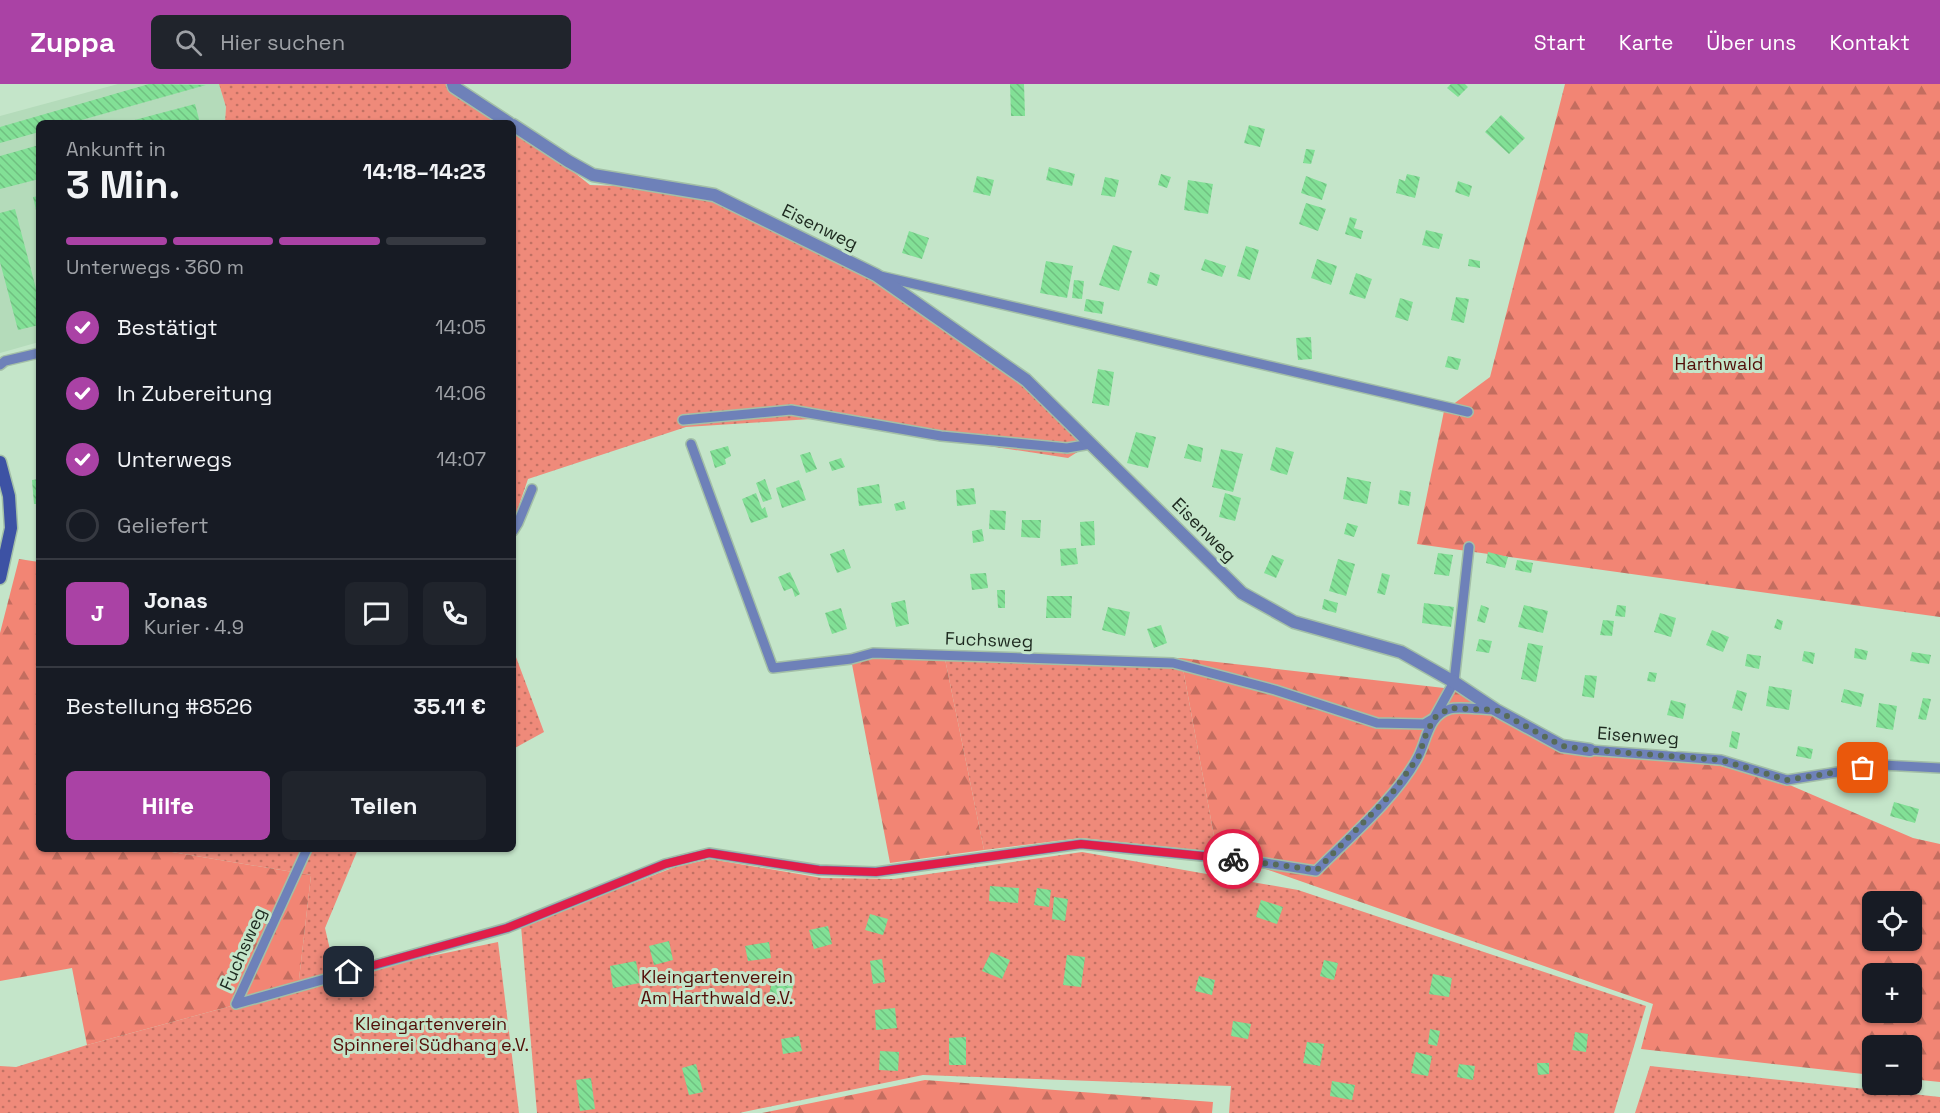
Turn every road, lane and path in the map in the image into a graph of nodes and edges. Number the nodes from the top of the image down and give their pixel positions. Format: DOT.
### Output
graph roads {
  1 [pos="453,84"];
  2 [pos="505,120"];
  3 [pos="516,127"];
  4 [pos="876,274"];
  5 [pos="36,353"];
  6 [pos="0,365"];
  7 [pos="1468,412"];
  8 [pos="683,420"];
  9 [pos="691,444"];
  10 [pos="1091,444"];
  11 [pos="0,462"];
  12 [pos="532,489"];
  13 [pos="516,526"];
  14 [pos="1469,547"];
  15 [pos="0,578"];
  16 [pos="1454,682"];
  17 [pos="1496,710"];
  18 [pos="1434,718"];
  19 [pos="1590,750"];
  20 [pos="1940,768"];
  21 [pos="306,852"];
  1 -- 2 [label="street, Eisenweg"];
  3 -- 4 [label="street, Eisenweg"];
  4 -- 7 [label="lane"];
  4 -- 10 [label="street, Eisenweg"];
  5 -- 6 [label="lane"];
  8 -- 10 [label="lane"];
  9 -- 18 [label="lane, Fuchsweg"];
  10 -- 16 [label="street, Eisenweg"];
  11 -- 15 [label="main road"];
  12 -- 13 [label="lane"];
  14 -- 16 [label="lane"];
  16 -- 17 [label="street, Eisenweg"];
  16 -- 18 [label="lane"];
  17 -- 18 [label="lane"];
  17 -- 19 [label="street, Eisenweg"];
  18 -- 21 [label="lane, Fuchsweg"];
  19 -- 20 [label="lane, Eisenweg"];
}
